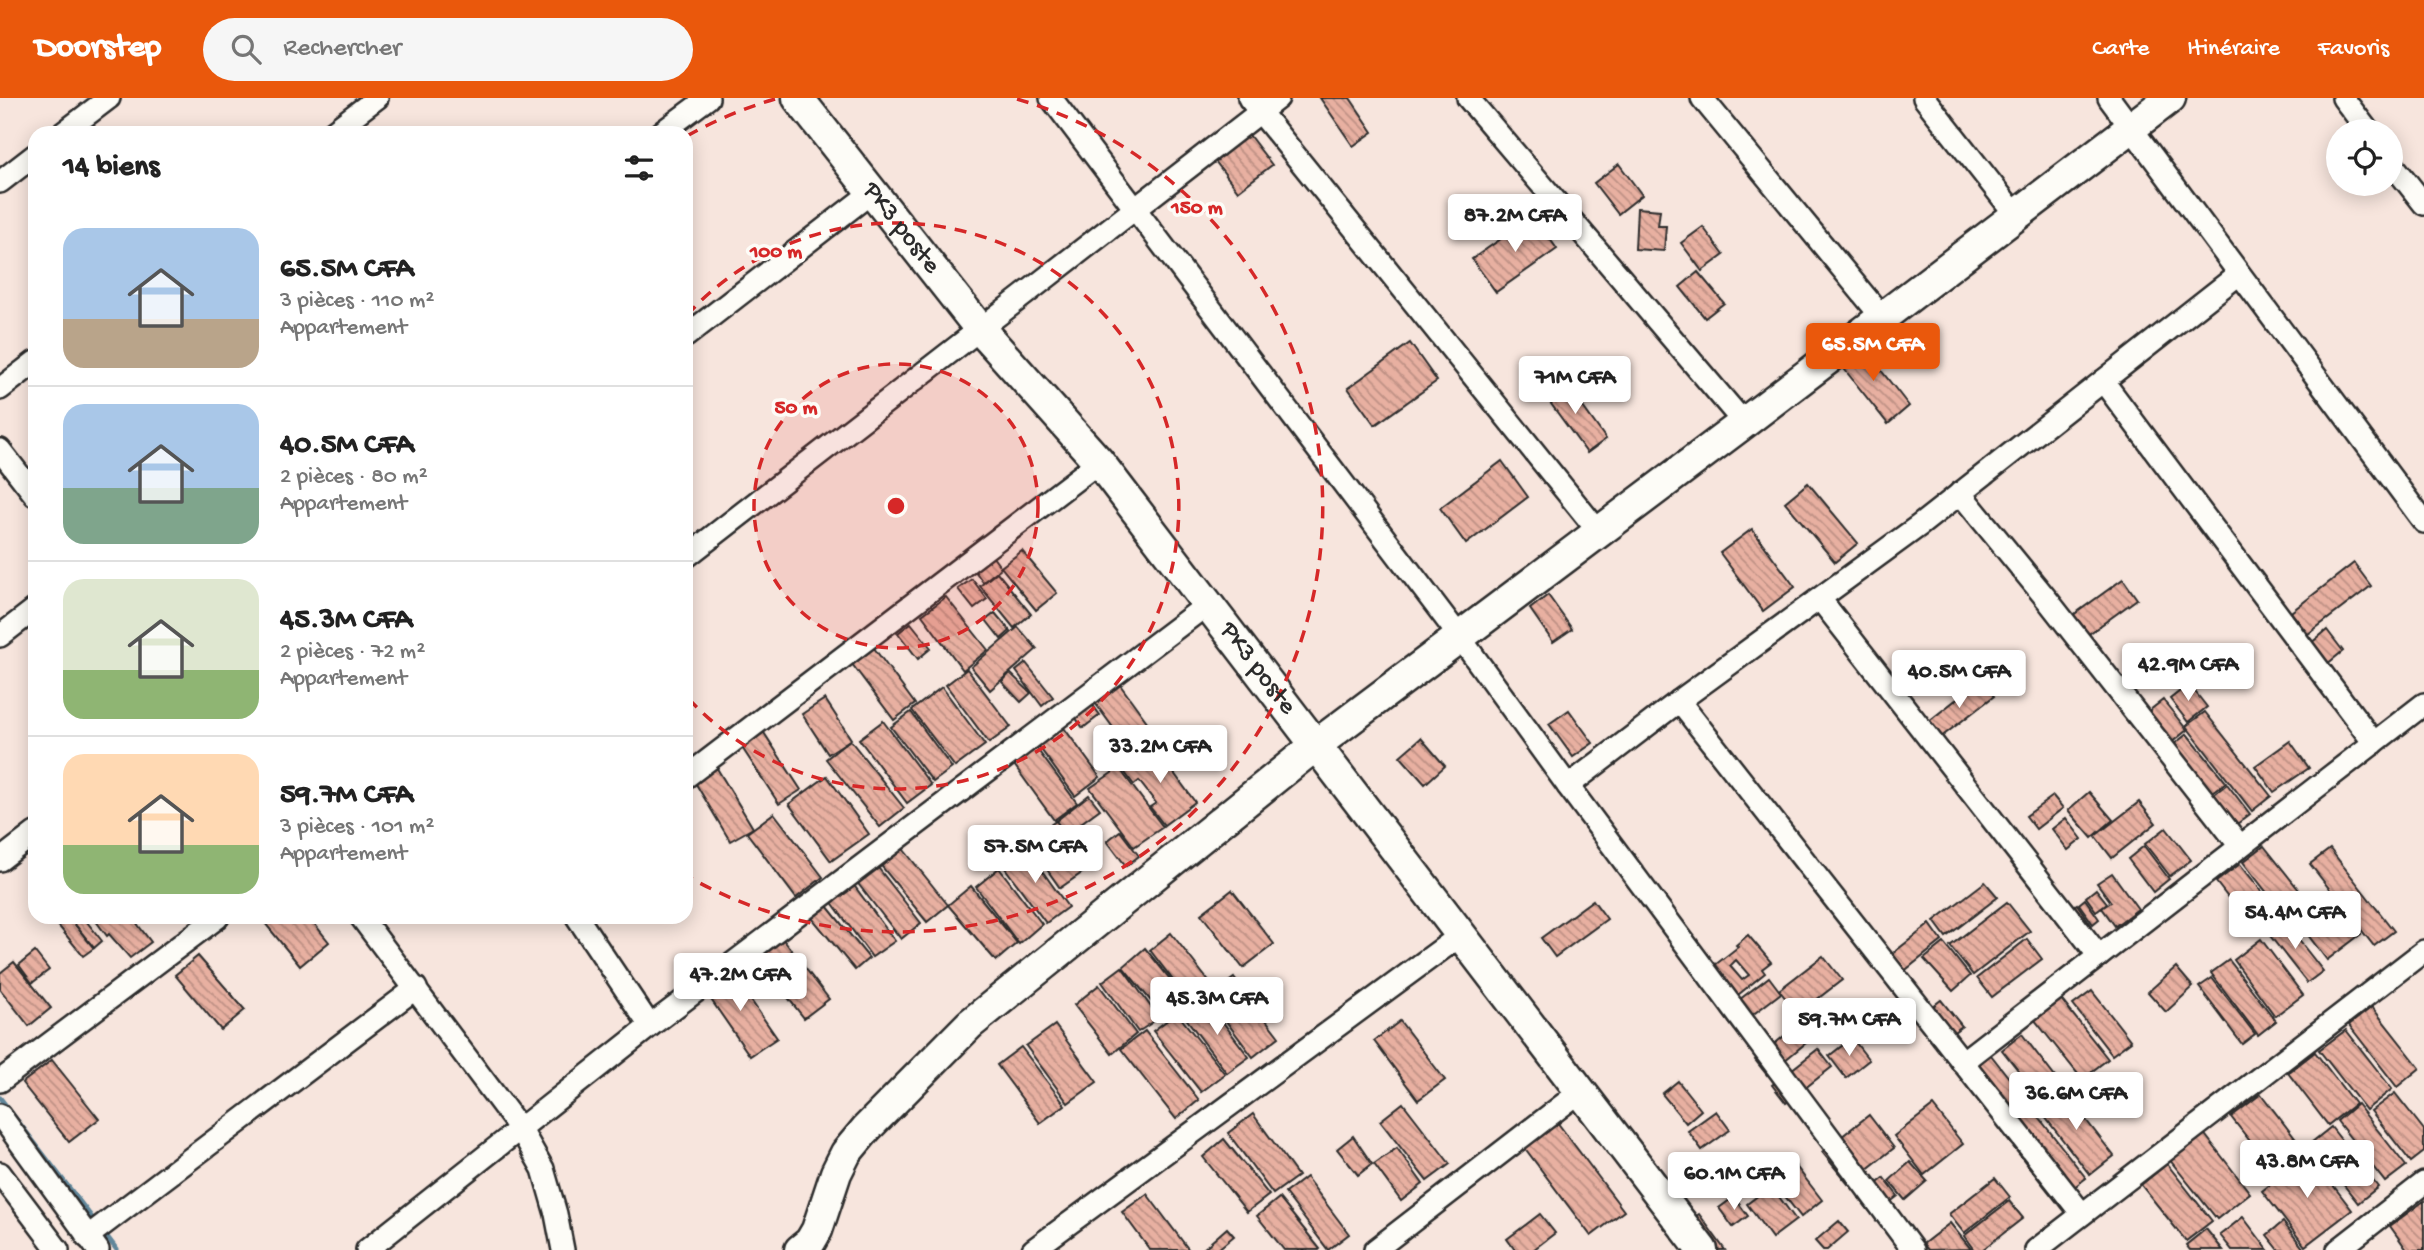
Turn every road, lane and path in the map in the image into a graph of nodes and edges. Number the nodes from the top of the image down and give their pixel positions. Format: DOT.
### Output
graph roads {
  1 [pos="109,98"];
  2 [pos="377,98"];
  3 [pos="708,98"];
  4 [pos="798,98"];
  5 [pos="1051,98"];
  6 [pos="1278,98"];
  7 [pos="1468,98"];
  8 [pos="1702,98"];
  9 [pos="1924,98"];
  10 [pos="2109,98"];
  11 [pos="2170,98"];
  12 [pos="2343,98"];
  13 [pos="1254,105"];
  14 [pos="2359,119"];
  15 [pos="72,126"];
  16 [pos="340,126"];
  17 [pos="670,126"];
  18 [pos="2131,127"];
  19 [pos="28,160"];
  20 [pos="2403,177"];
  21 [pos="0,181"];
  22 [pos="872,192"];
  23 [pos="2424,204"];
  24 [pos="1135,208"];
  25 [pos="2016,215"];
  26 [pos="2239,274"];
  27 [pos="1882,317"];
  28 [pos="980,329"];
  29 [pos="693,331"];
  30 [pos="28,367"];
  31 [pos="2103,381"];
  32 [pos="0,389"];
  33 [pos="1744,423"];
  34 [pos="0,450"];
  35 [pos="1099,462"];
  36 [pos="28,486"];
  37 [pos="1961,493"];
  38 [pos="2424,522"];
  39 [pos="1598,531"];
  40 [pos="693,552"];
  41 [pos="1820,599"];
  42 [pos="1208,604"];
  43 [pos="28,614"];
  44 [pos="0,636"];
  45 [pos="1459,636"];
  46 [pos="1679,701"];
  47 [pos="2424,704"];
  48 [pos="2374,743"];
  49 [pos="1316,745"];
  50 [pos="693,772"];
  51 [pos="1568,786"];
  52 [pos="28,838"];
  53 [pos="2240,846"];
  54 [pos="0,860"];
  55 [pos="209,924"];
  56 [pos="366,924"];
  57 [pos="582,924"];
  58 [pos="1461,935"];
  59 [pos="2424,951"];
  60 [pos="2099,956"];
  61 [pos="416,988"];
  62 [pos="650,1026"];
  63 [pos="1962,1062"];
  64 [pos="0,1081"];
  65 [pos="1581,1091"];
  66 [pos="0,1115"];
  67 [pos="521,1130"];
  68 [pos="0,1173"];
  69 [pos="2424,1183"];
  70 [pos="2082,1214"];
  71 [pos="93,1243"];
  72 [pos="809,1247"];
  73 [pos="1696,1248"];
  74 [pos="2346,1248"];
  75 [pos="58,1250"];
  76 [pos="367,1250"];
  77 [pos="564,1250"];
  78 [pos="1033,1250"];
  79 [pos="1375,1250"];
  80 [pos="1913,1250"];
  81 [pos="2036,1250"];
  1 -- 15 [label="street"];
  2 -- 16 [label="street"];
  3 -- 17 [label="street"];
  4 -- 22 [label="street, PK3 poste"];
  5 -- 24 [label="street"];
  6 -- 13 [label="street"];
  7 -- 33 [label="street"];
  8 -- 27 [label="street"];
  9 -- 25 [label="street"];
  10 -- 18 [label="street"];
  11 -- 18 [label="street"];
  12 -- 14 [label="street"];
  13 -- 24 [label="street"];
  13 -- 39 [label="street"];
  18 -- 25 [label="street"];
  18 -- 26 [label="street"];
  19 -- 21 [label="street"];
  20 -- 23 [label="street"];
  22 -- 28 [label="street, PK3 poste"];
  22 -- 29 [label="street"];
  24 -- 28 [label="street"];
  24 -- 45 [label="street"];
  25 -- 27 [label="street"];
  26 -- 31 [label="street"];
  26 -- 38 [label="street"];
  27 -- 33 [label="street"];
  28 -- 35 [label="street, PK3 poste"];
  28 -- 40 [label="street"];
  30 -- 32 [label="street"];
  31 -- 37 [label="street"];
  31 -- 48 [label="street"];
  33 -- 39 [label="street"];
  34 -- 36 [label="street"];
  35 -- 42 [label="street, PK3 poste"];
  35 -- 50 [label="street"];
  37 -- 41 [label="street"];
  37 -- 53 [label="street"];
  39 -- 45 [label="street"];
  41 -- 46 [label="street"];
  41 -- 60 [label="street"];
  42 -- 49 [label="street, PK3 poste"];
  42 -- 62 [label="street"];
  43 -- 44 [label="street"];
  45 -- 49 [label="street"];
  45 -- 51 [label="street"];
  46 -- 51 [label="street"];
  46 -- 63 [label="street"];
  47 -- 48 [label="street"];
  48 -- 53 [label="street"];
  49 -- 58 [label="street, PK3 poste"];
  49 -- 72 [label="street"];
  51 -- 80 [label="street"];
  52 -- 54 [label="street"];
  53 -- 60 [label="street"];
  55 -- 64 [label="street"];
  56 -- 61 [label="street"];
  57 -- 62 [label="street"];
  58 -- 65 [label="street, PK3 poste"];
  58 -- 78 [label="street"];
  59 -- 70 [label="street"];
  60 -- 63 [label="street"];
  61 -- 67 [label="street"];
  61 -- 71 [label="street"];
  62 -- 67 [label="street"];
  63 -- 70 [label="street"];
  65 -- 73 [label="street, PK3 poste"];
  65 -- 79 [label="street"];
  66 -- 71 [label="street"];
  67 -- 76 [label="street"];
  67 -- 77 [label="street"];
  68 -- 75 [label="street"];
  69 -- 74 [label="street"];
  70 -- 81 [label="street"];
}
